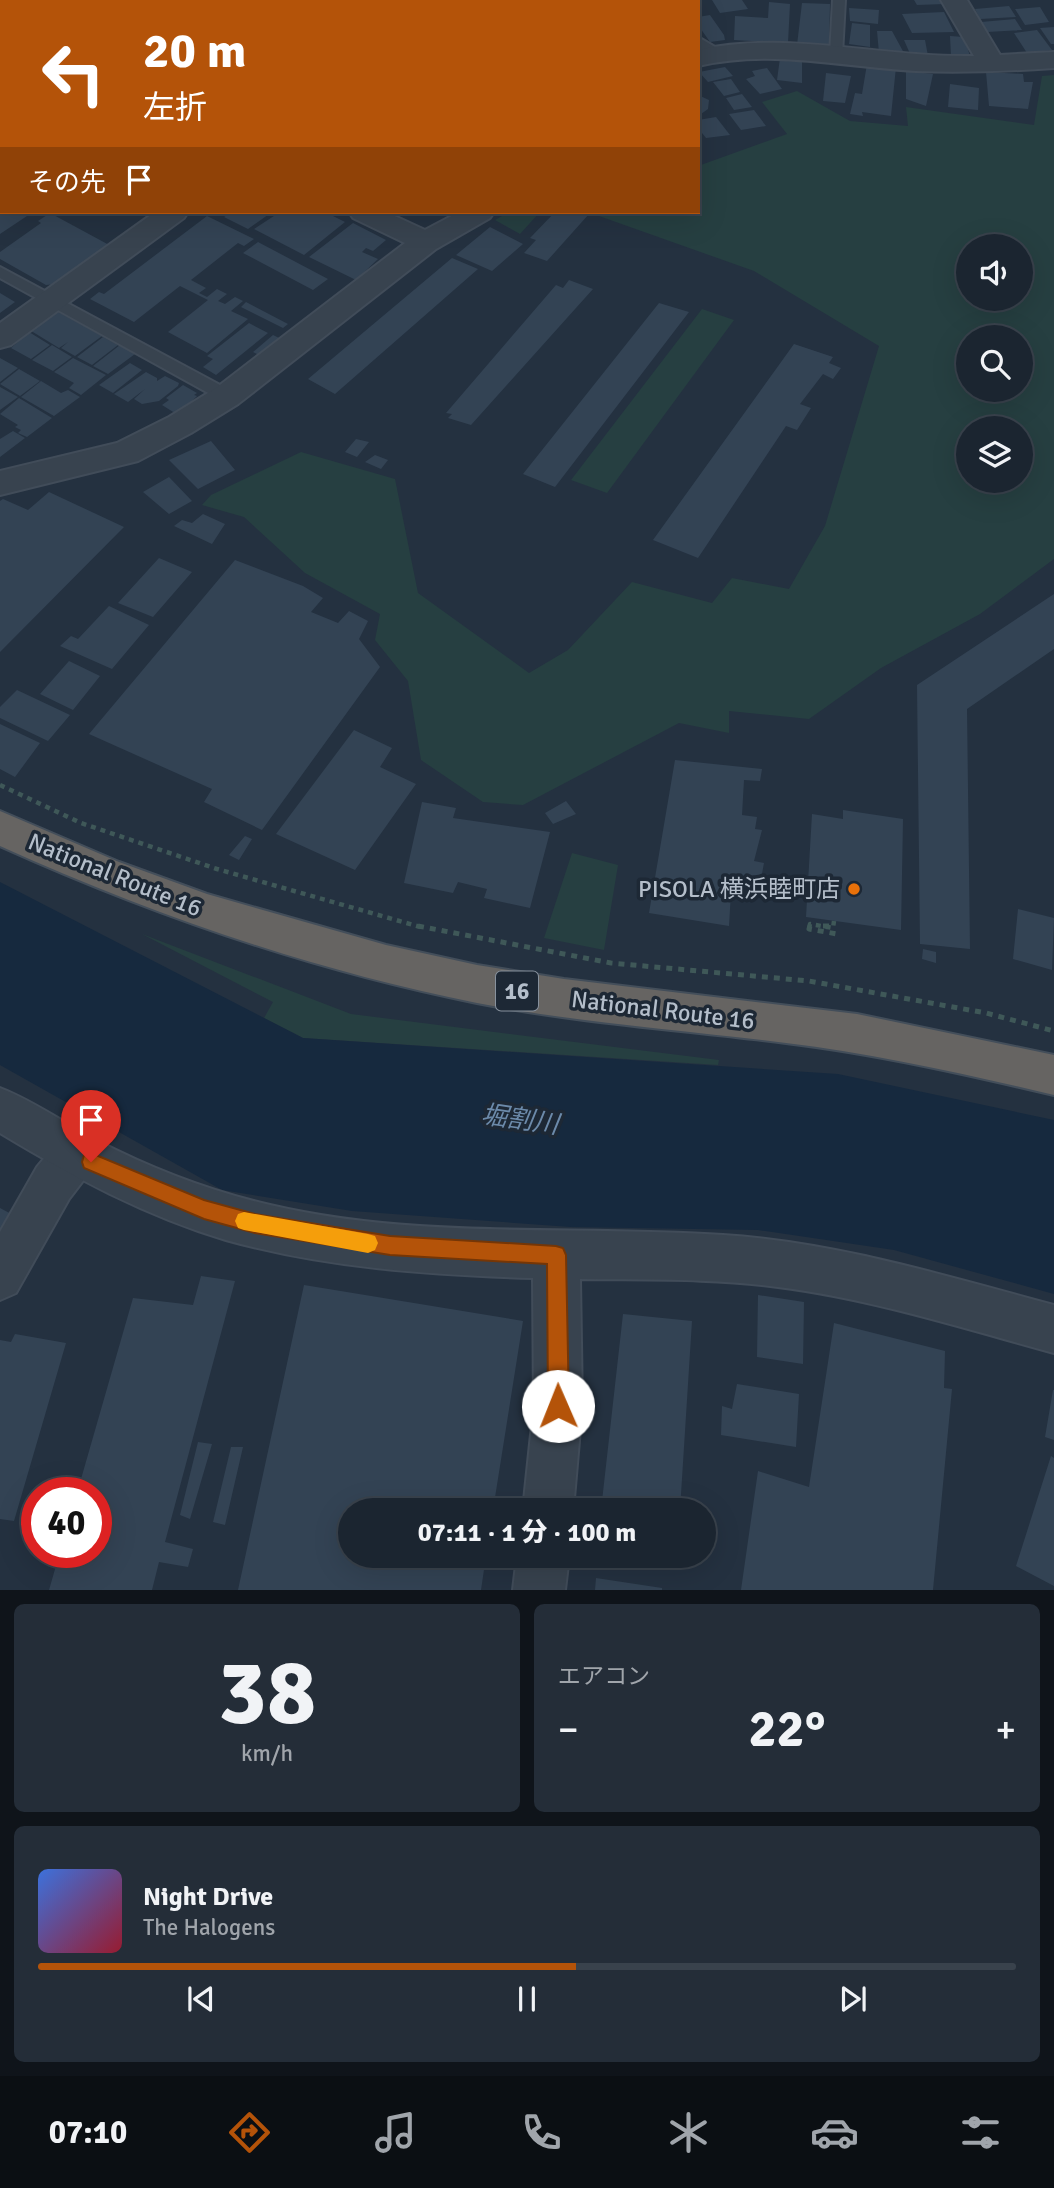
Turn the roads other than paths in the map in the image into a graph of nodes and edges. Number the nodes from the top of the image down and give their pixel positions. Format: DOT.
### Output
graph roads {
  1 [pos="838,0"];
  2 [pos="954,0"];
  3 [pos="704,51"];
  4 [pos="836,55"];
  5 [pos="1054,60"];
  6 [pos="992,64"];
  7 [pos="171,214"];
  8 [pos="367,214"];
  9 [pos="476,214"];
  10 [pos="426,242"];
  11 [pos="0,272"];
  12 [pos="52,300"];
  13 [pos="0,338"];
  14 [pos="227,396"];
  15 [pos="0,483"];
  16 [pos="0,828"];
  17 [pos="1054,1075"];
  18 [pos="0,1109"];
  19 [pos="76,1154"];
  20 [pos="556,1255"];
  21 [pos="0,1277"];
  22 [pos="1054,1329"];
  23 [pos="549,1498"];
  24 [pos="542,1568"];
  25 [pos="540,1590"];
  1 -- 4 [label="lane"];
  2 -- 6 [label="street"];
  3 -- 4 [label="street"];
  4 -- 6 [label="street"];
  5 -- 6 [label="street"];
  7 -- 12 [label="street"];
  8 -- 10 [label="street"];
  9 -- 10 [label="street"];
  10 -- 14 [label="street"];
  11 -- 12 [label="lane"];
  12 -- 13 [label="street"];
  12 -- 14 [label="lane"];
  14 -- 15 [label="street"];
  16 -- 17 [label="highway, National Route 16 / 16"];
  18 -- 19 [label="street"];
  19 -- 20 [label="street"];
  19 -- 21 [label="street"];
  20 -- 22 [label="street"];
  20 -- 23 [label="street"];
  24 -- 25 [label="street"];
}
